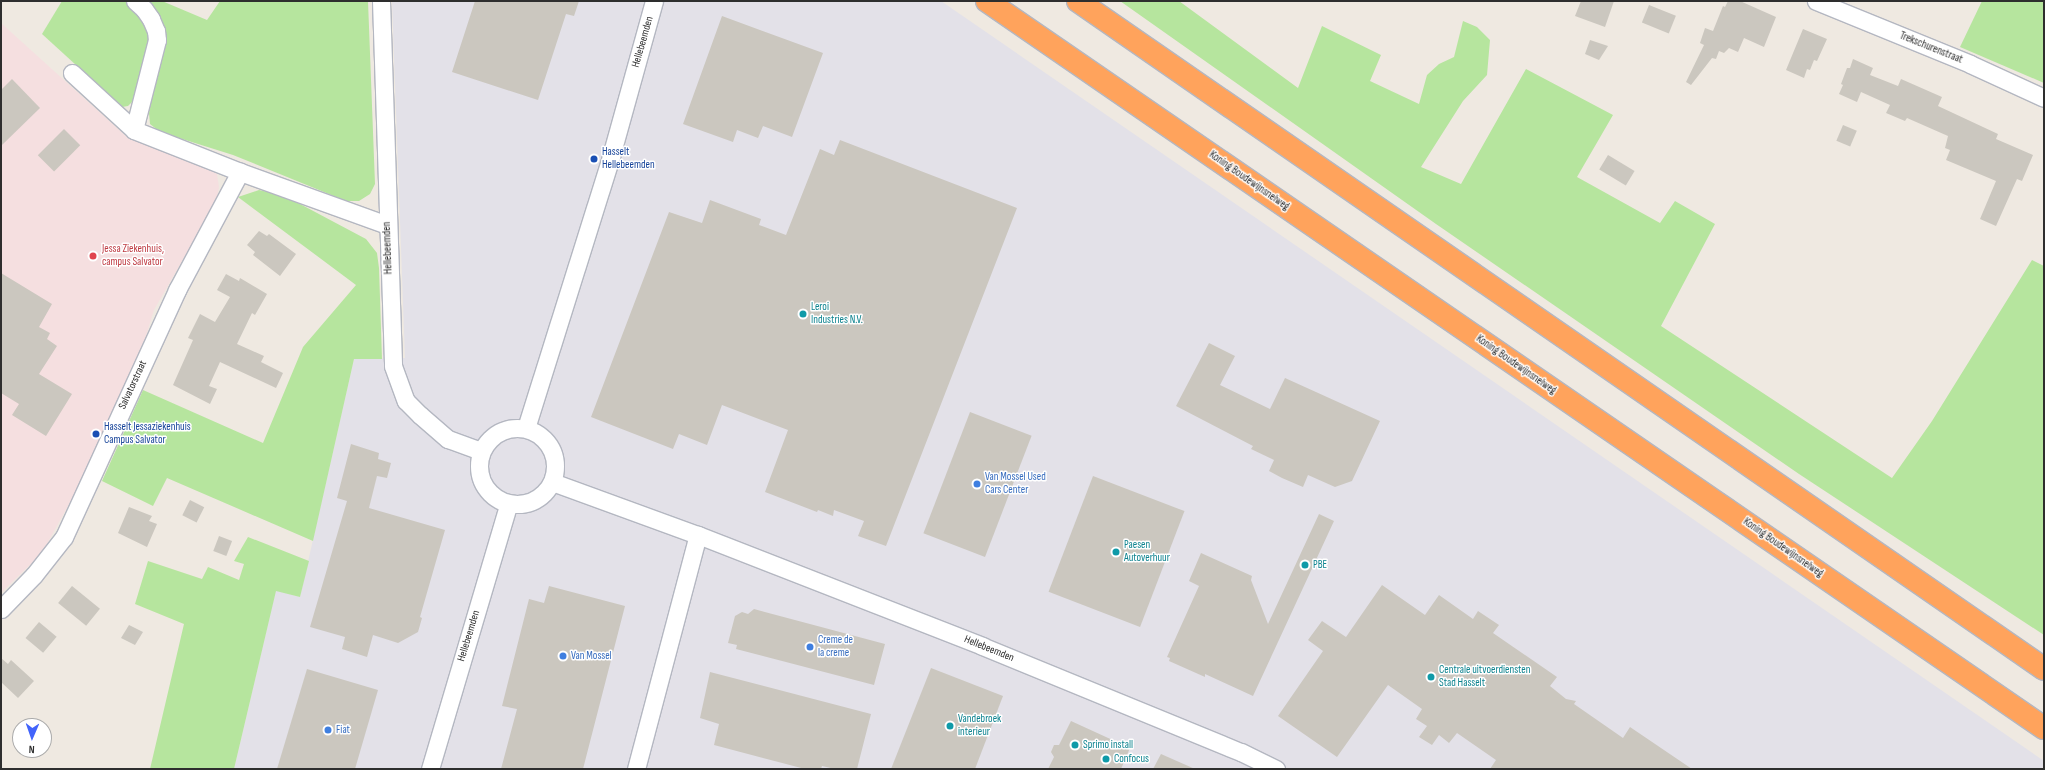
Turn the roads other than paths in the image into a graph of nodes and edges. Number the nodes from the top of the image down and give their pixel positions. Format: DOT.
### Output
graph roads {
  1 [pos="134,1"];
  2 [pos="381,1"];
  3 [pos="654,1"];
  4 [pos="987,1"];
  5 [pos="1078,1"];
  6 [pos="1816,1"];
  7 [pos="72,73"];
  8 [pos="2044,98"];
  9 [pos="134,130"];
  10 [pos="240,172"];
  11 [pos="387,225"];
  12 [pos="526,428"];
  13 [pos="481,451"];
  14 [pos="552,482"];
  15 [pos="509,503"];
  16 [pos="698,535"];
  17 [pos="1,609"];
  18 [pos="2044,669"];
  19 [pos="2037,723"];
  20 [pos="430,769"];
  21 [pos="636,769"];
  22 [pos="1276,769"];
  1 -- 9 [label="street"];
  2 -- 11 [label="street, Hellebeemden"];
  3 -- 12 [label="street, Hellebeemden"];
  4 -- 19 [label="highway, Koning Boudewijnsnelweg"];
  5 -- 18 [label="highway"];
  6 -- 8 [label="street, Trekschurenstraat"];
  7 -- 9 [label="street"];
  9 -- 10 [label="street"];
  10 -- 11 [label="street"];
  10 -- 17 [label="street, Salvatorstraat"];
  11 -- 13 [label="street, Hellebeemden"];
  12 -- 13 [label="street"];
  12 -- 14 [label="street"];
  13 -- 15 [label="street"];
  14 -- 15 [label="street"];
  14 -- 16 [label="street, Hellebeemden"];
  15 -- 20 [label="street, Hellebeemden"];
  16 -- 21 [label="street"];
  16 -- 22 [label="street, Hellebeemden"];
}
